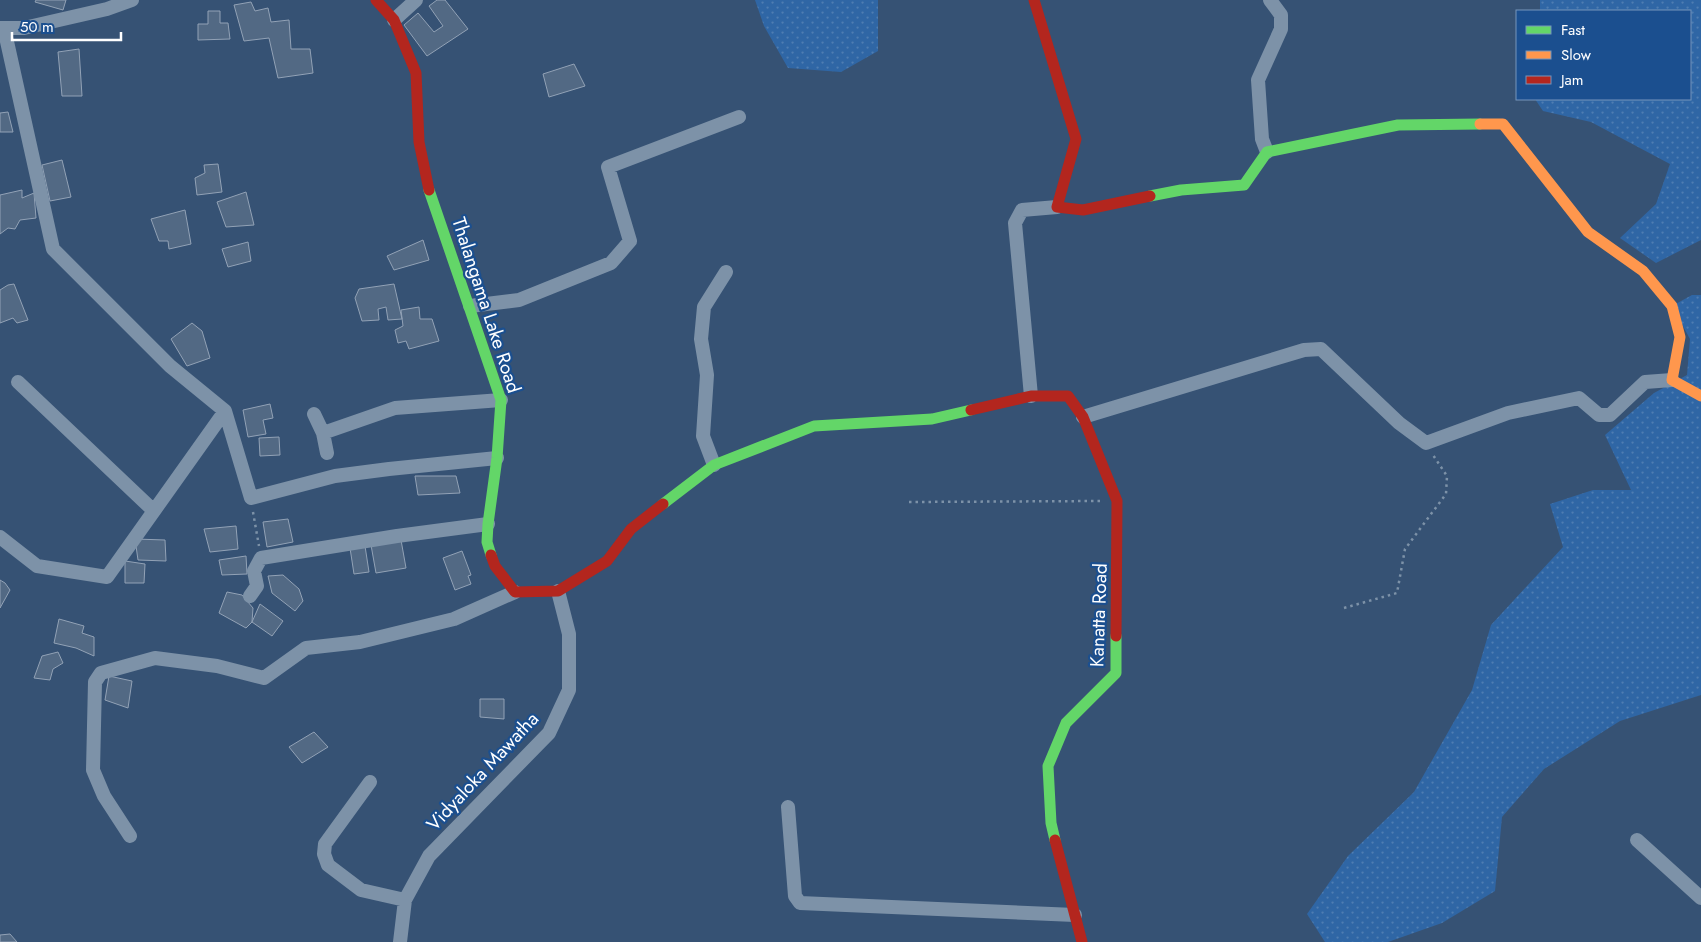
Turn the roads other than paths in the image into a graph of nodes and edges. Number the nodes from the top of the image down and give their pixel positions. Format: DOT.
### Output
graph roads {
  1 [pos="132,0"];
  2 [pos="376,0"];
  3 [pos="416,0"];
  4 [pos="1034,0"];
  5 [pos="1270,0"];
  6 [pos="394,20"];
  7 [pos="2,28"];
  8 [pos="739,117"];
  9 [pos="1267,152"];
  10 [pos="1058,207"];
  11 [pos="726,272"];
  12 [pos="470,306"];
  13 [pos="1672,380"];
  14 [pos="18,382"];
  15 [pos="1031,396"];
  16 [pos="1701,396"];
  17 [pos="501,400"];
  18 [pos="225,411"];
  19 [pos="314,414"];
  20 [pos="1083,418"];
  21 [pos="323,433"];
  22 [pos="327,453"];
  23 [pos="496,458"];
  24 [pos="714,465"];
  25 [pos="154,511"];
  26 [pos="488,524"];
  27 [pos="0,537"];
  28 [pos="558,591"];
  29 [pos="515,592"];
  30 [pos="250,596"];
  31 [pos="370,782"];
  32 [pos="788,807"];
  33 [pos="130,836"];
  34 [pos="1637,840"];
  35 [pos="1701,898"];
  36 [pos="405,900"];
  37 [pos="1075,915"];
  38 [pos="400,942"];
  39 [pos="1082,942"];
  1 -- 7 [label="street"];
  2 -- 6 [label="street, Thalangama Lake Road"];
  3 -- 6 [label="street"];
  4 -- 10 [label="street"];
  5 -- 9 [label="street"];
  6 -- 12 [label="street, Thalangama Lake Road"];
  7 -- 18 [label="street"];
  8 -- 12 [label="street"];
  9 -- 10 [label="street"];
  9 -- 13 [label="street"];
  10 -- 15 [label="street"];
  11 -- 24 [label="street"];
  12 -- 17 [label="street, Thalangama Lake Road"];
  13 -- 16 [label="street"];
  13 -- 20 [label="street"];
  14 -- 25 [label="street"];
  15 -- 20 [label="street"];
  15 -- 24 [label="street"];
  17 -- 21 [label="street"];
  17 -- 23 [label="street, Thalangama Lake Road"];
  18 -- 23 [label="street"];
  18 -- 25 [label="street"];
  19 -- 21 [label="street"];
  20 -- 37 [label="street, Kanatta Road"];
  21 -- 22 [label="street"];
  23 -- 26 [label="street, Thalangama Lake Road"];
  24 -- 28 [label="street"];
  25 -- 27 [label="street"];
  26 -- 29 [label="street, Thalangama Lake Road"];
  26 -- 30 [label="street"];
  28 -- 29 [label="street"];
  28 -- 36 [label="street, Vidyaloka Mawatha"];
  29 -- 33 [label="street"];
  31 -- 36 [label="street"];
  32 -- 37 [label="street"];
  34 -- 35 [label="street"];
  36 -- 38 [label="street, Vidyaloka Mawatha"];
  37 -- 39 [label="street, Kanatta Road"];
}
